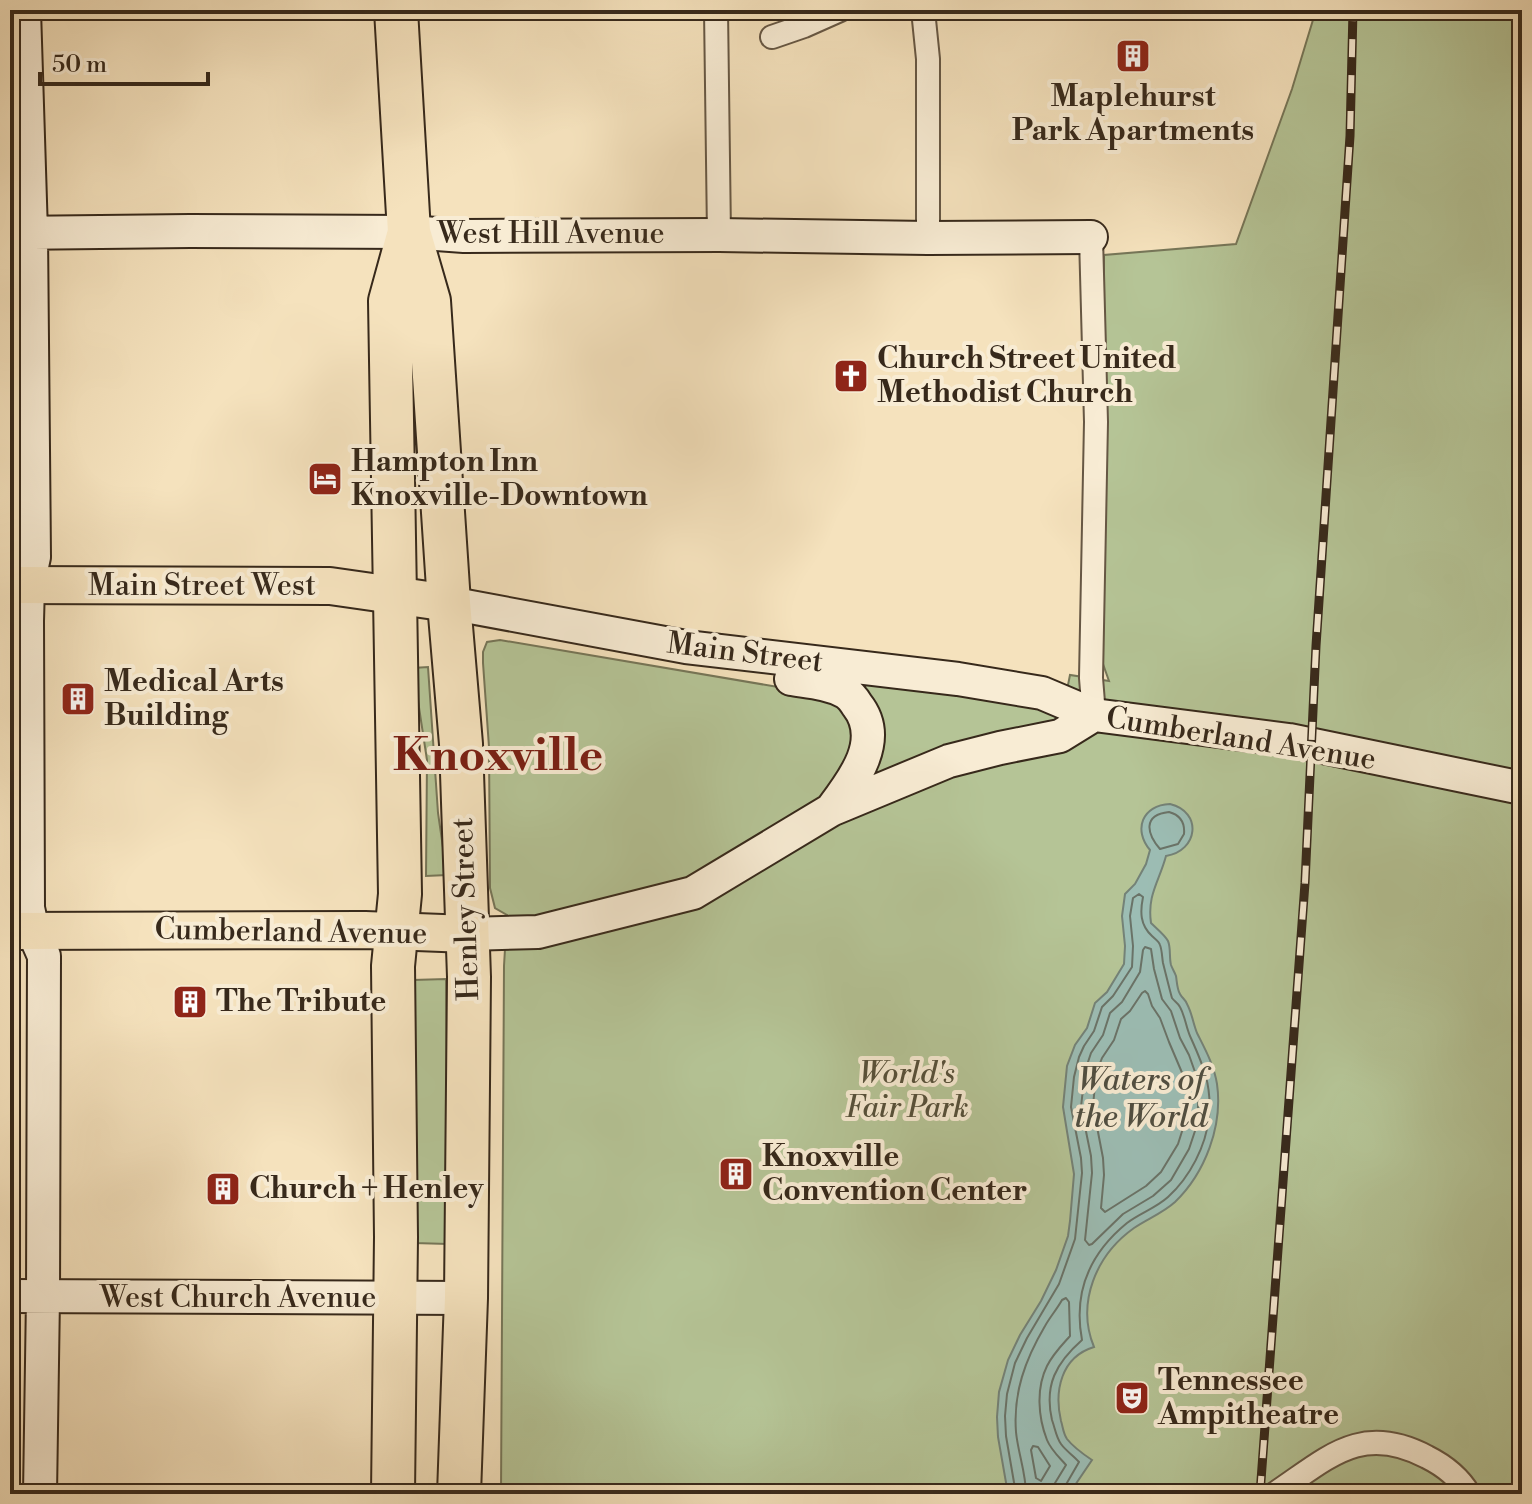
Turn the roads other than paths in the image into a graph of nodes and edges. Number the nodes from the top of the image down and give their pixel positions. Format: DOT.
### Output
graph roads {
  1 [pos="24,10"];
  2 [pos="396,10"];
  3 [pos="716,10"];
  4 [pos="840,10"];
  5 [pos="923,10"];
  6 [pos="772,37"];
  7 [pos="408,212"];
  8 [pos="21,233"];
  9 [pos="719,235"];
  10 [pos="1091,237"];
  11 [pos="928,238"];
  12 [pos="19,585"];
  13 [pos="394,594"];
  14 [pos="449,603"];
  15 [pos="686,647"];
  16 [pos="1094,715"];
  17 [pos="1522,788"];
  18 [pos="831,810"];
  19 [pos="21,931"];
  20 [pos="396,932"];
  21 [pos="468,934"];
  22 [pos="10,1296"];
  23 [pos="43,1297"];
  24 [pos="466,1298"];
  25 [pos="396,1299"];
  26 [pos="40,1494"];
  27 [pos="393,1494"];
  28 [pos="459,1494"];
  29 [pos="1274,1494"];
  30 [pos="1469,1494"];
  1 -- 8 [label="street"];
  2 -- 7 [label="highway, Henley Street"];
  3 -- 9 [label="street"];
  4 -- 6 [label="street"];
  5 -- 11 [label="street"];
  7 -- 8 [label="street, West Hill Avenue"];
  7 -- 9 [label="street, West Hill Avenue"];
  7 -- 13 [label="highway, Henley Street"];
  7 -- 14 [label="highway, Henley Street"];
  8 -- 12 [label="street"];
  9 -- 11 [label="street, West Hill Avenue"];
  10 -- 11 [label="street, West Hill Avenue"];
  10 -- 16 [label="street"];
  12 -- 13 [label="main road, Main Street West"];
  12 -- 19 [label="street"];
  13 -- 14 [label="main road, Main Street"];
  13 -- 20 [label="highway, Henley Street"];
  14 -- 15 [label="street, Main Street"];
  14 -- 21 [label="highway, Henley Street"];
  15 -- 16 [label="street, Main Street"];
  15 -- 18 [label="street, Cumberland Avenue"];
  16 -- 17 [label="street, Cumberland Avenue"];
  16 -- 18 [label="street, Cumberland Avenue"];
  18 -- 21 [label="street, Cumberland Avenue"];
  19 -- 20 [label="main road, Cumberland Avenue"];
  19 -- 23 [label="street"];
  20 -- 21 [label="main road, Cumberland Avenue"];
  20 -- 25 [label="highway, Henley Street"];
  21 -- 24 [label="highway, Henley Street"];
  22 -- 23 [label="street, West Church Avenue"];
  23 -- 25 [label="street, West Church Avenue"];
  23 -- 26 [label="street"];
  24 -- 25 [label="street, West Church Avenue"];
  24 -- 28 [label="highway, Henley Street"];
  25 -- 27 [label="highway, Henley Street"];
  29 -- 30 [label="street"];
}
